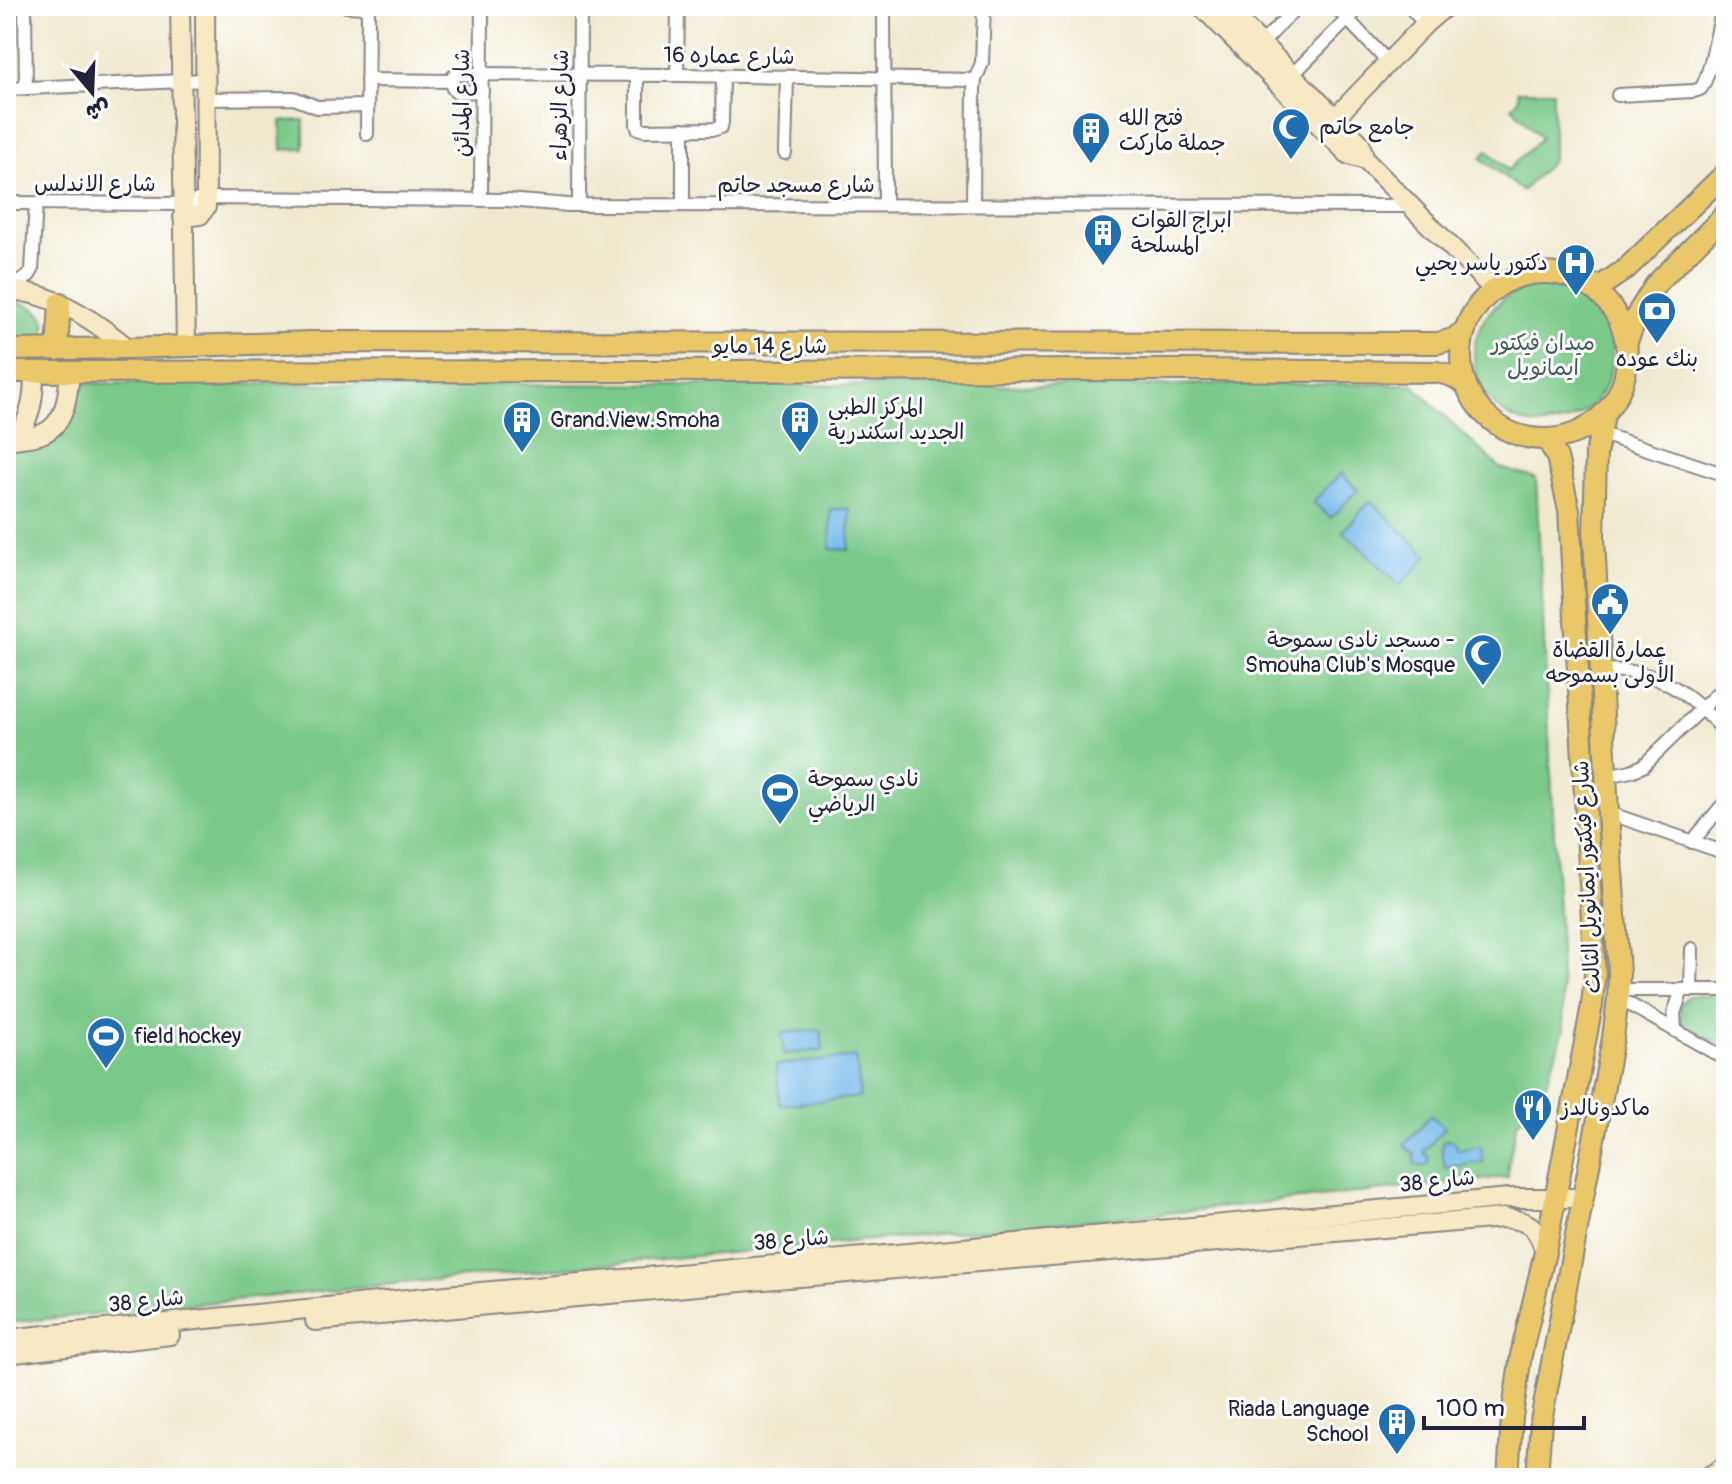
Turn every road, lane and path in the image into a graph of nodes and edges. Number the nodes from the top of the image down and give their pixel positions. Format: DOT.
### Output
graph roads {
  1 [pos="25,6"];
  2 [pos="180,6"];
  3 [pos="205,6"];
  4 [pos="346,6"];
  5 [pos="368,6"];
  6 [pos="475,6"];
  7 [pos="482,6"];
  8 [pos="580,6"];
  9 [pos="678,6"];
  10 [pos="884,6"];
  11 [pos="984,6"];
  12 [pos="1201,6"];
  13 [pos="1298,6"];
  14 [pos="1335,6"];
  15 [pos="1361,6"];
  16 [pos="1409,6"];
  17 [pos="1446,6"];
  18 [pos="1723,6"];
  19 [pos="1230,8"];
  20 [pos="1348,19"];
  21 [pos="1425,24"];
  22 [pos="1261,44"];
  23 [pos="1388,62"];
  24 [pos="482,75"];
  25 [pos="581,75"];
  26 [pos="637,75"];
  27 [pos="677,75"];
  28 [pos="1292,75"];
  29 [pos="723,76"];
  30 [pos="787,77"];
  31 [pos="885,79"];
  32 [pos="205,80"];
  33 [pos="367,80"];
  34 [pos="975,80"];
  35 [pos="181,81"];
  36 [pos="453,81"];
  37 [pos="26,88"];
  38 [pos="6,89"];
  39 [pos="482,91"];
  40 [pos="1618,95"];
  41 [pos="205,99"];
  42 [pos="367,106"];
  43 [pos="1335,118"];
  44 [pos="683,129"];
  45 [pos="367,134"];
  46 [pos="785,153"];
  47 [pos="1365,160"];
  48 [pos="1726,173"];
  49 [pos="206,198"];
  50 [pos="481,199"];
  51 [pos="6,203"];
  52 [pos="36,203"];
  53 [pos="579,205"];
  54 [pos="683,205"];
  55 [pos="885,205"];
  56 [pos="973,205"];
  57 [pos="1410,206"];
  58 [pos="183,210"];
  59 [pos="1726,214"];
  60 [pos="1640,257"];
  61 [pos="1661,278"];
  62 [pos="6,281"];
  63 [pos="1591,287"];
  64 [pos="6,290"];
  65 [pos="1494,290"];
  66 [pos="60,303"];
  67 [pos="1465,330"];
  68 [pos="995,342"];
  69 [pos="1626,344"];
  70 [pos="186,346"];
  71 [pos="128,348"];
  72 [pos="6,350"];
  73 [pos="57,350"];
  74 [pos="992,370"];
  75 [pos="70,371"];
  76 [pos="6,372"];
  77 [pos="34,373"];
  78 [pos="1466,384"];
  79 [pos="1605,412"];
  80 [pos="1599,433"];
  81 [pos="11,439"];
  82 [pos="1547,439"];
  83 [pos="1596,471"];
  84 [pos="1561,475"];
  85 [pos="1726,475"];
  86 [pos="1600,671"];
  87 [pos="1726,685"];
  88 [pos="1702,708"];
  89 [pos="1726,732"];
  90 [pos="1606,776"];
  91 [pos="1726,801"];
  92 [pos="1608,813"];
  93 [pos="1692,842"];
  94 [pos="1726,853"];
  95 [pos="1692,949"];
  96 [pos="1686,990"];
  97 [pos="1726,990"];
  98 [pos="1618,994"];
  99 [pos="1675,1030"];
  100 [pos="1726,1059"];
  101 [pos="1554,1197"];
  102 [pos="1582,1198"];
  103 [pos="1545,1252"];
  104 [pos="619,1286"];
  105 [pos="6,1339"];
  106 [pos="6,1354"];
  107 [pos="1512,1417"];
  108 [pos="1541,1421"];
  109 [pos="1726,1466"];
  110 [pos="1537,1476"];
  111 [pos="1508,1478"];
  112 [pos="1706,1478"];
  1 -- 37 [label="street"];
  2 -- 35 [label="street"];
  3 -- 32 [label="street"];
  4 -- 5 [label="street"];
  5 -- 33 [label="street"];
  6 -- 7 [label="street"];
  7 -- 24 [label="street, شارع المدائن"];
  8 -- 25 [label="street, شارع الزهراء"];
  9 -- 27 [label="street"];
  10 -- 31 [label="street"];
  11 -- 34 [label="street"];
  12 -- 47 [label="street"];
  13 -- 22 [label="street"];
  14 -- 20 [label="street"];
  15 -- 20 [label="street"];
  16 -- 21 [label="street"];
  17 -- 21 [label="street"];
  18 -- 40 [label="street"];
  19 -- 22 [label="street"];
  20 -- 23 [label="street"];
  20 -- 28 [label="street"];
  21 -- 23 [label="street"];
  22 -- 28 [label="street"];
  23 -- 43 [label="street"];
  24 -- 25 [label="street, شارع عماره 16"];
  24 -- 36 [label="street, شارع عماره 16"];
  24 -- 39 [label="street, شارع المدائن"];
  25 -- 26 [label="street, شارع عماره 16"];
  25 -- 53 [label="street, شارع الزهراء"];
  26 -- 27 [label="street, شارع عماره 16"];
  26 -- 44 [label="street"];
  27 -- 29 [label="street, شارع عماره 16"];
  28 -- 43 [label="street"];
  29 -- 30 [label="street, شارع عماره 16"];
  29 -- 44 [label="street"];
  30 -- 31 [label="street, شارع عماره 16"];
  30 -- 46 [label="street"];
  31 -- 34 [label="street, شارع عماره 16"];
  31 -- 55 [label="street"];
  32 -- 35 [label="street"];
  32 -- 41 [label="street"];
  33 -- 36 [label="street"];
  33 -- 42 [label="street"];
  34 -- 56 [label="street"];
  35 -- 37 [label="street"];
  35 -- 58 [label="street"];
  36 -- 39 [label="street"];
  37 -- 38 [label="street"];
  39 -- 50 [label="street, شارع المدائن"];
  41 -- 42 [label="street"];
  41 -- 49 [label="street"];
  42 -- 45 [label="street"];
  43 -- 47 [label="street"];
  44 -- 54 [label="street"];
  47 -- 57 [label="street"];
  48 -- 60 [label="main road"];
  49 -- 50 [label="street, شارع مسجد حاتم"];
  49 -- 58 [label="street"];
  50 -- 53 [label="street, شارع مسجد حاتم"];
  51 -- 52 [label="street, شارع الاندلس"];
  52 -- 58 [label="street, شارع الاندلس"];
  52 -- 62 [label="street"];
  53 -- 54 [label="street, شارع مسجد حاتم"];
  54 -- 55 [label="street, شارع مسجد حاتم"];
  55 -- 56 [label="street, شارع مسجد حاتم"];
  56 -- 57 [label="street, شارع مسجد حاتم"];
  57 -- 65 [label="street"];
  58 -- 70 [label="street"];
  59 -- 61 [label="main road"];
  60 -- 61 [label="main road"];
  60 -- 63 [label="main road"];
  61 -- 69 [label="main road"];
  63 -- 65 [label="main road"];
  63 -- 69 [label="main road"];
  64 -- 66 [label="street"];
  65 -- 67 [label="main road"];
  66 -- 71 [label="street"];
  66 -- 73 [label="main road"];
  67 -- 68 [label="main road, شارع 14 مايو"];
  67 -- 78 [label="main road"];
  68 -- 70 [label="main road, شارع 14 مايو"];
  68 -- 74 [label="main road"];
  69 -- 79 [label="main road"];
  70 -- 71 [label="main road, شارع 14 مايو"];
  71 -- 73 [label="main road, شارع 14 مايو"];
  72 -- 73 [label="main road, شارع 14 مايو"];
  74 -- 75 [label="main road, شارع 14 مايو"];
  74 -- 78 [label="main road, شارع 14 مايو"];
  75 -- 77 [label="main road, شارع 14 مايو"];
  75 -- 81 [label="street"];
  76 -- 77 [label="main road, شارع 14 مايو"];
  77 -- 81 [label="street"];
  78 -- 82 [label="main road"];
  79 -- 80 [label="main road, شارع فيكتور ايمانويل الثالث"];
  79 -- 82 [label="main road"];
  80 -- 83 [label="main road, شارع فيكتور ايمانويل الثالث"];
  80 -- 85 [label="street"];
  82 -- 84 [label="main road, شارع فيكتور ايمانويل الثالث"];
  83 -- 84 [label="main road"];
  83 -- 86 [label="main road, شارع فيكتور ايمانويل الثالث"];
  84 -- 101 [label="main road, شارع فيكتور ايمانويل الثالث"];
  86 -- 88 [label="street"];
  86 -- 90 [label="main road, شارع فيكتور ايمانويل الثالث"];
  87 -- 88 [label="street"];
  88 -- 89 [label="street"];
  88 -- 90 [label="street"];
  90 -- 92 [label="main road, شارع فيكتور ايمانويل الثالث"];
  91 -- 93 [label="street"];
  92 -- 93 [label="street"];
  92 -- 98 [label="main road, شارع فيكتور ايمانويل الثالث"];
  93 -- 94 [label="street"];
  95 -- 96 [label="street"];
  96 -- 97 [label="street"];
  96 -- 98 [label="street"];
  96 -- 99 [label="street"];
  98 -- 99 [label="street"];
  98 -- 102 [label="main road, شارع فيكتور ايمانويل الثالث"];
  99 -- 100 [label="street"];
  101 -- 102 [label="street, شارع 38"];
  101 -- 103 [label="main road, شارع فيكتور ايمانويل الثالث"];
  101 -- 104 [label="street, شارع 38"];
  102 -- 108 [label="main road, شارع فيكتور ايمانويل الثالث"];
  103 -- 104 [label="street, شارع 38"];
  103 -- 107 [label="main road, شارع فيكتور ايمانويل الثالث"];
  104 -- 105 [label="street, شارع 38"];
  104 -- 106 [label="street, شارع 38"];
  107 -- 108 [label="main road"];
  107 -- 111 [label="main road, شارع فيكتور ايمانويل الثالث"];
  108 -- 110 [label="main road, شارع فيكتور ايمانويل الثالث"];
  109 -- 112 [label="street"];
}
